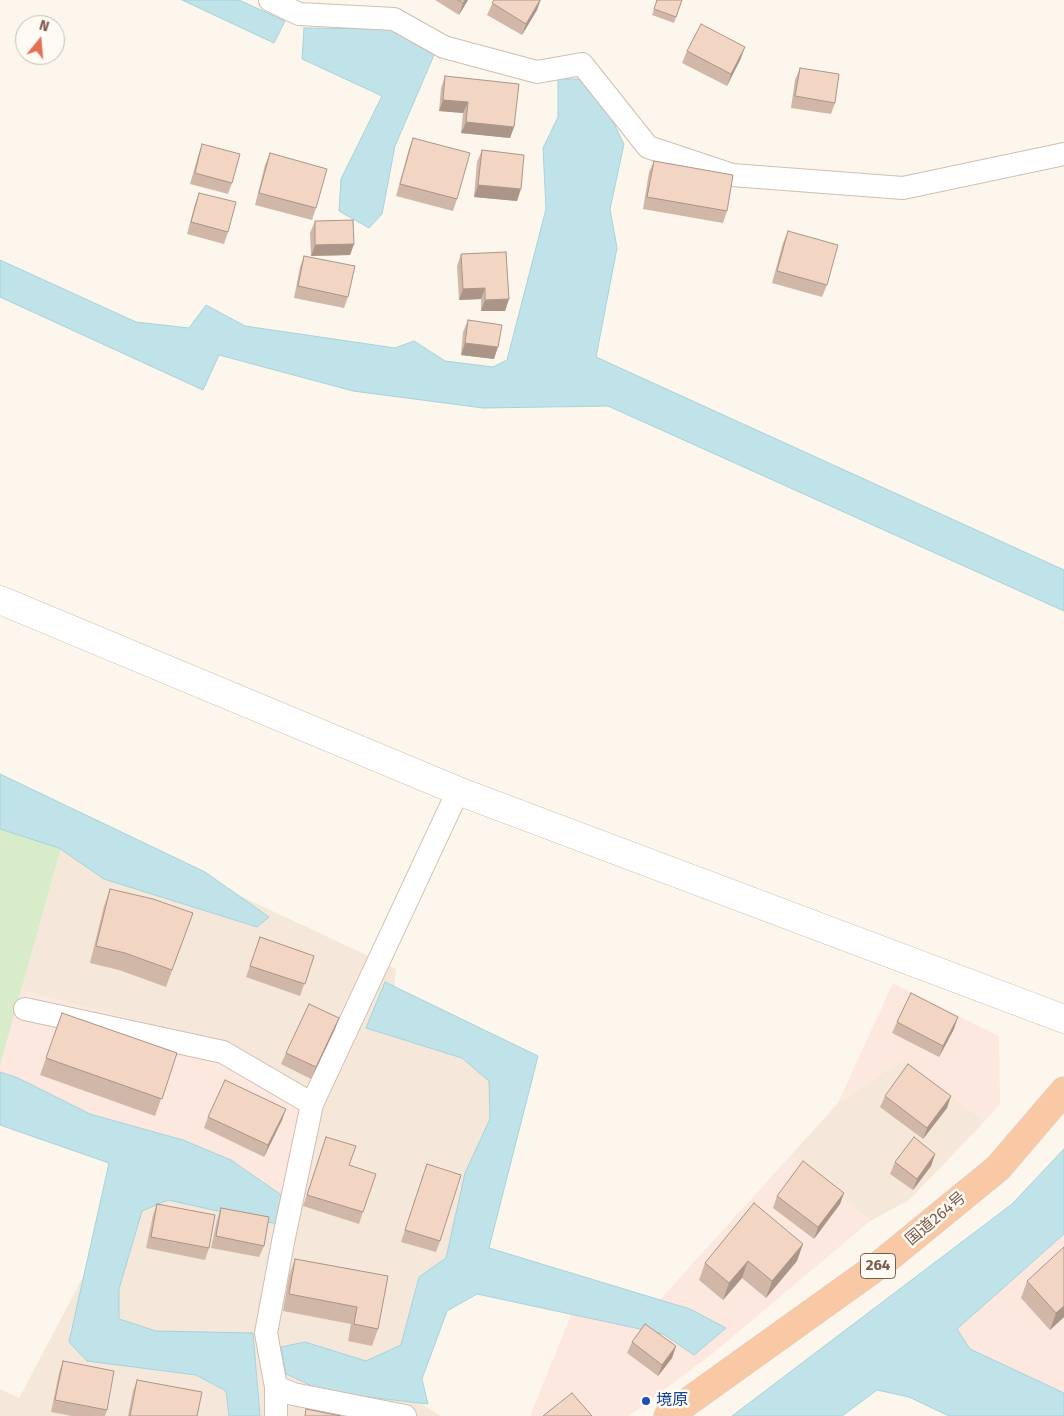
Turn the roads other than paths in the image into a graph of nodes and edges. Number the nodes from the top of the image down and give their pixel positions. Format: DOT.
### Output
graph roads {
  1 [pos="270,0"];
  2 [pos="1064,154"];
  3 [pos="0,600"];
  4 [pos="458,791"];
  5 [pos="25,1009"];
  6 [pos="1064,1018"];
  7 [pos="1064,1091"];
  8 [pos="312,1104"];
  9 [pos="276,1387"];
  10 [pos="276,1416"];
  11 [pos="406,1416"];
  12 [pos="668,1416"];
  1 -- 2 [label="street"];
  3 -- 4 [label="street"];
  4 -- 6 [label="street"];
  4 -- 8 [label="street"];
  5 -- 8 [label="street"];
  7 -- 12 [label="highway, 国道264号 / 264"];
  8 -- 9 [label="street"];
  9 -- 10 [label="street"];
  9 -- 11 [label="street"];
}
